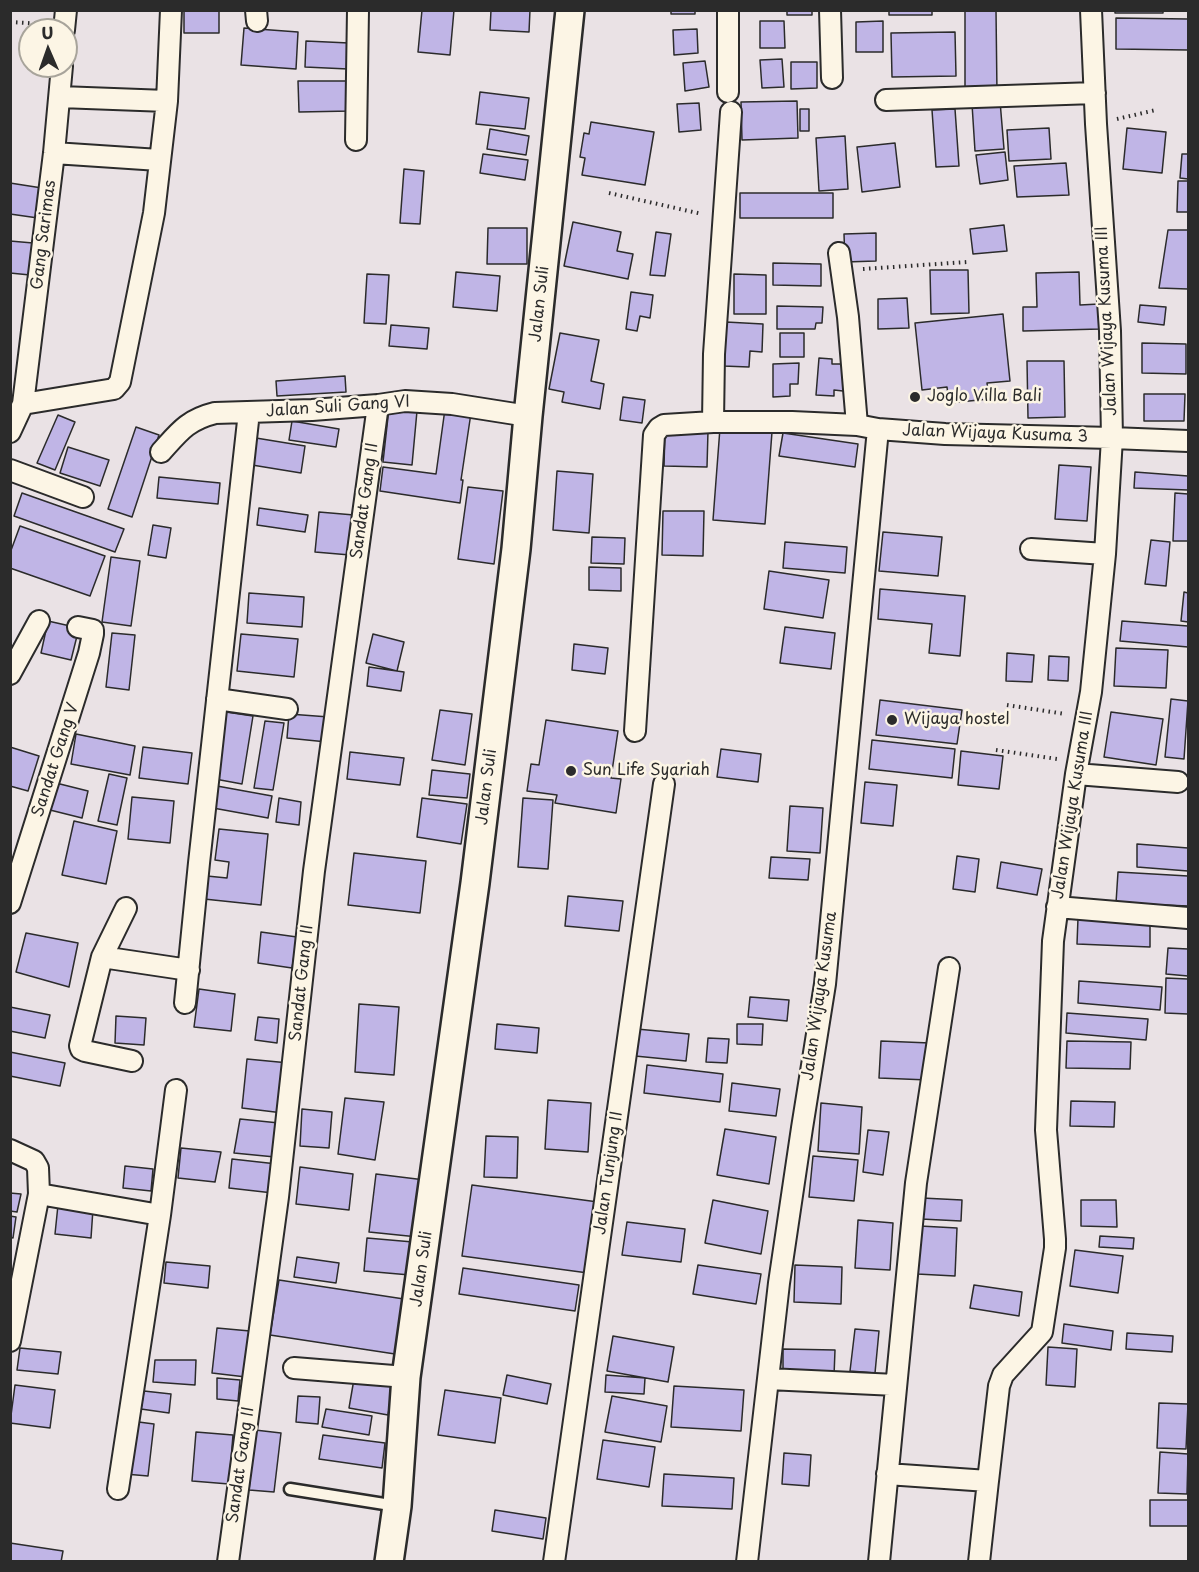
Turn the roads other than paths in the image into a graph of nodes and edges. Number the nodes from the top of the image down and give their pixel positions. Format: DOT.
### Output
graph roads {
  1 [pos="171,10"];
  2 [pos="358,10"];
  3 [pos="570,10"];
  4 [pos="728,10"];
  5 [pos="830,10"];
  6 [pos="1091,10"];
  7 [pos="61,78"];
  8 [pos="832,78"];
  9 [pos="1095,93"];
  10 [pos="60,97"];
  11 [pos="886,100"];
  12 [pos="167,101"];
  13 [pos="356,140"];
  14 [pos="54,153"];
  15 [pos="159,160"];
  16 [pos="840,261"];
  17 [pos="23,404"];
  18 [pos="378,405"];
  19 [pos="249,412"];
  20 [pos="528,416"];
  21 [pos="713,422"];
  22 [pos="857,425"];
  23 [pos="878,429"];
  24 [pos="10,432"];
  25 [pos="1112,438"];
  26 [pos="1188,441"];
  27 [pos="161,452"];
  28 [pos="10,470"];
  29 [pos="83,497"];
  30 [pos="1031,549"];
  31 [pos="1105,554"];
  32 [pos="39,621"];
  33 [pos="78,627"];
  34 [pos="10,674"];
  35 [pos="217,699"];
  36 [pos="287,709"];
  37 [pos="635,731"];
  38 [pos="1077,768"];
  39 [pos="1178,782"];
  40 [pos="664,784"];
  41 [pos="10,903"];
  42 [pos="1057,907"];
  43 [pos="126,908"];
  44 [pos="1188,918"];
  45 [pos="102,957"];
  46 [pos="949,968"];
  47 [pos="189,970"];
  48 [pos="185,1004"];
  49 [pos="132,1061"];
  50 [pos="176,1090"];
  51 [pos="10,1150"];
  52 [pos="39,1194"];
  53 [pos="160,1215"];
  54 [pos="10,1341"];
  55 [pos="294,1368"];
  56 [pos="406,1377"];
  57 [pos="768,1379"];
  58 [pos="896,1385"];
  59 [pos="887,1474"];
  60 [pos="988,1481"];
  61 [pos="118,1489"];
  62 [pos="290,1489"];
  63 [pos="397,1506"];
  64 [pos="228,1562"];
  65 [pos="389,1562"];
  66 [pos="554,1562"];
  67 [pos="747,1562"];
  68 [pos="879,1562"];
  69 [pos="979,1562"];
  1 -- 12 [label="street"];
  2 -- 13 [label="street"];
  3 -- 20 [label="main road, Jalan Suli"];
  4 -- 21 [label="street"];
  5 -- 8 [label="street"];
  6 -- 9 [label="street, Jalan Wijaya Kusuma III"];
  7 -- 10 [label="street, Gang Sarimas"];
  9 -- 11 [label="street"];
  9 -- 25 [label="street, Jalan Wijaya Kusuma III"];
  10 -- 12 [label="street"];
  10 -- 14 [label="street, Gang Sarimas"];
  12 -- 15 [label="street"];
  14 -- 15 [label="street"];
  14 -- 17 [label="street, Gang Sarimas"];
  15 -- 17 [label="street"];
  16 -- 22 [label="street"];
  17 -- 24 [label="street, Gang Sarimas"];
  18 -- 19 [label="street, Jalan Suli Gang VI"];
  18 -- 20 [label="street, Jalan Suli Gang VI"];
  18 -- 64 [label="street, Sandat Gang II"];
  19 -- 27 [label="street, Jalan Suli Gang VI"];
  19 -- 35 [label="street"];
  20 -- 56 [label="main road, Jalan Suli"];
  21 -- 22 [label="street, Jalan Wijaya Kusuma 3"];
  21 -- 37 [label="street, Jalan Wijaya Kusuma 3"];
  22 -- 23 [label="street, Jalan Wijaya Kusuma 3"];
  23 -- 25 [label="street, Jalan Wijaya Kusuma 3"];
  23 -- 57 [label="street, Jalan Wijaya Kusuma"];
  25 -- 26 [label="street, Jalan Wijaya Kusuma 3"];
  25 -- 31 [label="street, Jalan Wijaya Kusuma III"];
  28 -- 29 [label="street"];
  30 -- 31 [label="street"];
  31 -- 38 [label="street, Jalan Wijaya Kusuma III"];
  32 -- 34 [label="street"];
  33 -- 41 [label="street, Sandat Gang V"];
  35 -- 36 [label="street"];
  35 -- 47 [label="street"];
  38 -- 39 [label="street"];
  38 -- 42 [label="street, Jalan Wijaya Kusuma III"];
  40 -- 66 [label="street, Jalan Tunjung II"];
  42 -- 44 [label="street"];
  42 -- 60 [label="street, Jalan Wijaya Kusuma III"];
  43 -- 45 [label="street"];
  45 -- 47 [label="street"];
  45 -- 49 [label="street"];
  46 -- 58 [label="street"];
  47 -- 48 [label="street"];
  50 -- 53 [label="street"];
  51 -- 52 [label="street"];
  52 -- 53 [label="street"];
  52 -- 54 [label="street"];
  53 -- 61 [label="street"];
  55 -- 56 [label="street"];
  56 -- 63 [label="main road, Jalan Suli"];
  57 -- 58 [label="street"];
  57 -- 67 [label="street, Jalan Wijaya Kusuma"];
  58 -- 59 [label="street"];
  59 -- 60 [label="street"];
  59 -- 68 [label="street"];
  60 -- 69 [label="street, Jalan Wijaya Kusuma III"];
  62 -- 63 [label="lane"];
  63 -- 65 [label="main road, Jalan Suli"];
}
